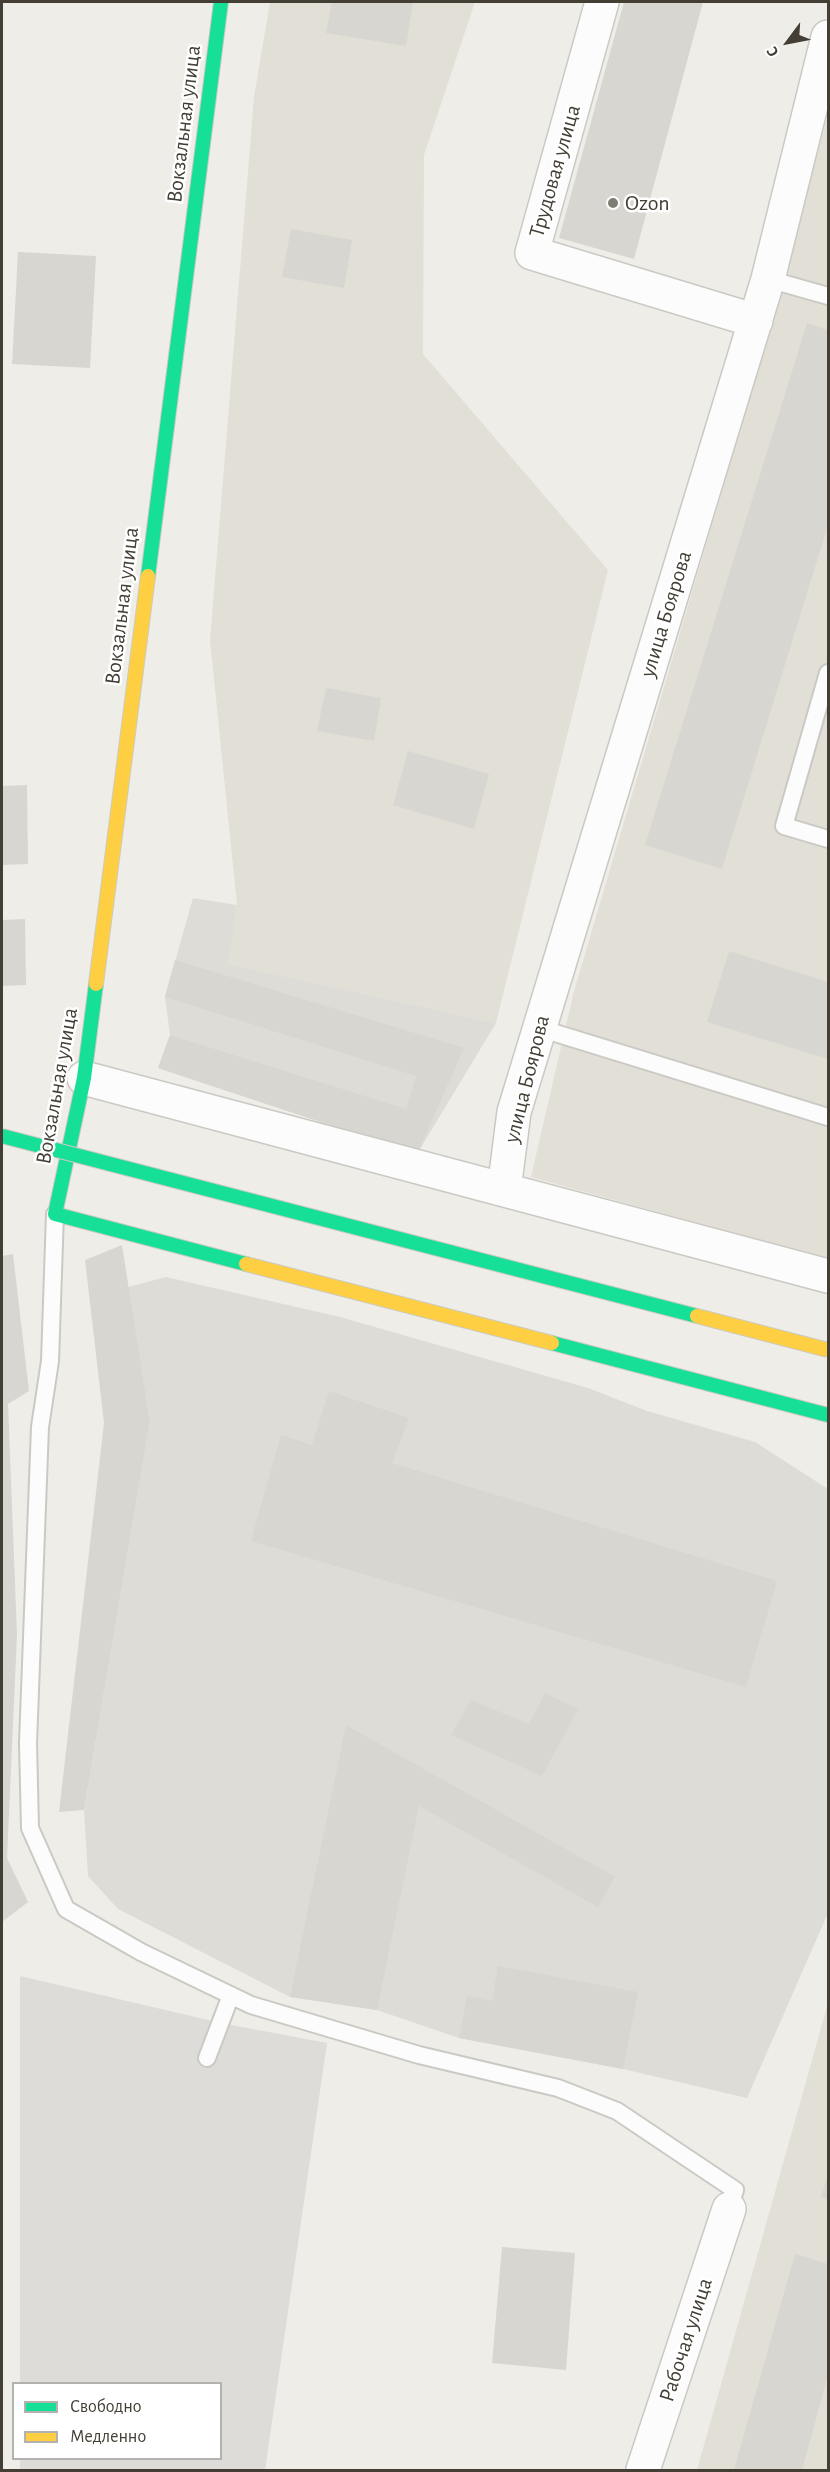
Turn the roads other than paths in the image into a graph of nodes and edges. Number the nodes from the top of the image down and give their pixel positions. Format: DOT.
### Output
graph roads {
  1 [pos="221,2"];
  2 [pos="602,2"];
  3 [pos="828,37"];
  4 [pos="768,279"];
  5 [pos="828,296"];
  6 [pos="756,321"];
  7 [pos="828,673"];
  8 [pos="828,839"];
  9 [pos="539,1028"];
  10 [pos="84,1078"];
  11 [pos="828,1117"];
  12 [pos="2,1136"];
  13 [pos="504,1190"];
  14 [pos="55,1214"];
  15 [pos="828,1276"];
  16 [pos="828,1350"];
  17 [pos="828,1415"];
  18 [pos="231,1995"];
  19 [pos="207,2058"];
  20 [pos="729,2209"];
  21 [pos="643,2470"];
  1 -- 10 [label="street, Вокзальная улица"];
  2 -- 6 [label="street, Трудовая улица"];
  3 -- 4 [label="street, улица Боярова"];
  4 -- 5 [label="lane"];
  4 -- 6 [label="street, улица Боярова"];
  6 -- 9 [label="street, улица Боярова"];
  7 -- 8 [label="lane"];
  9 -- 11 [label="lane"];
  9 -- 13 [label="street, улица Боярова"];
  10 -- 13 [label="street"];
  10 -- 14 [label="street, Вокзальная улица"];
  12 -- 16 [label="street, bridge"];
  13 -- 15 [label="street"];
  14 -- 17 [label="street"];
  14 -- 18 [label="lane"];
  18 -- 19 [label="lane"];
  18 -- 20 [label="lane"];
  20 -- 21 [label="street, Рабочая улица"];
}
